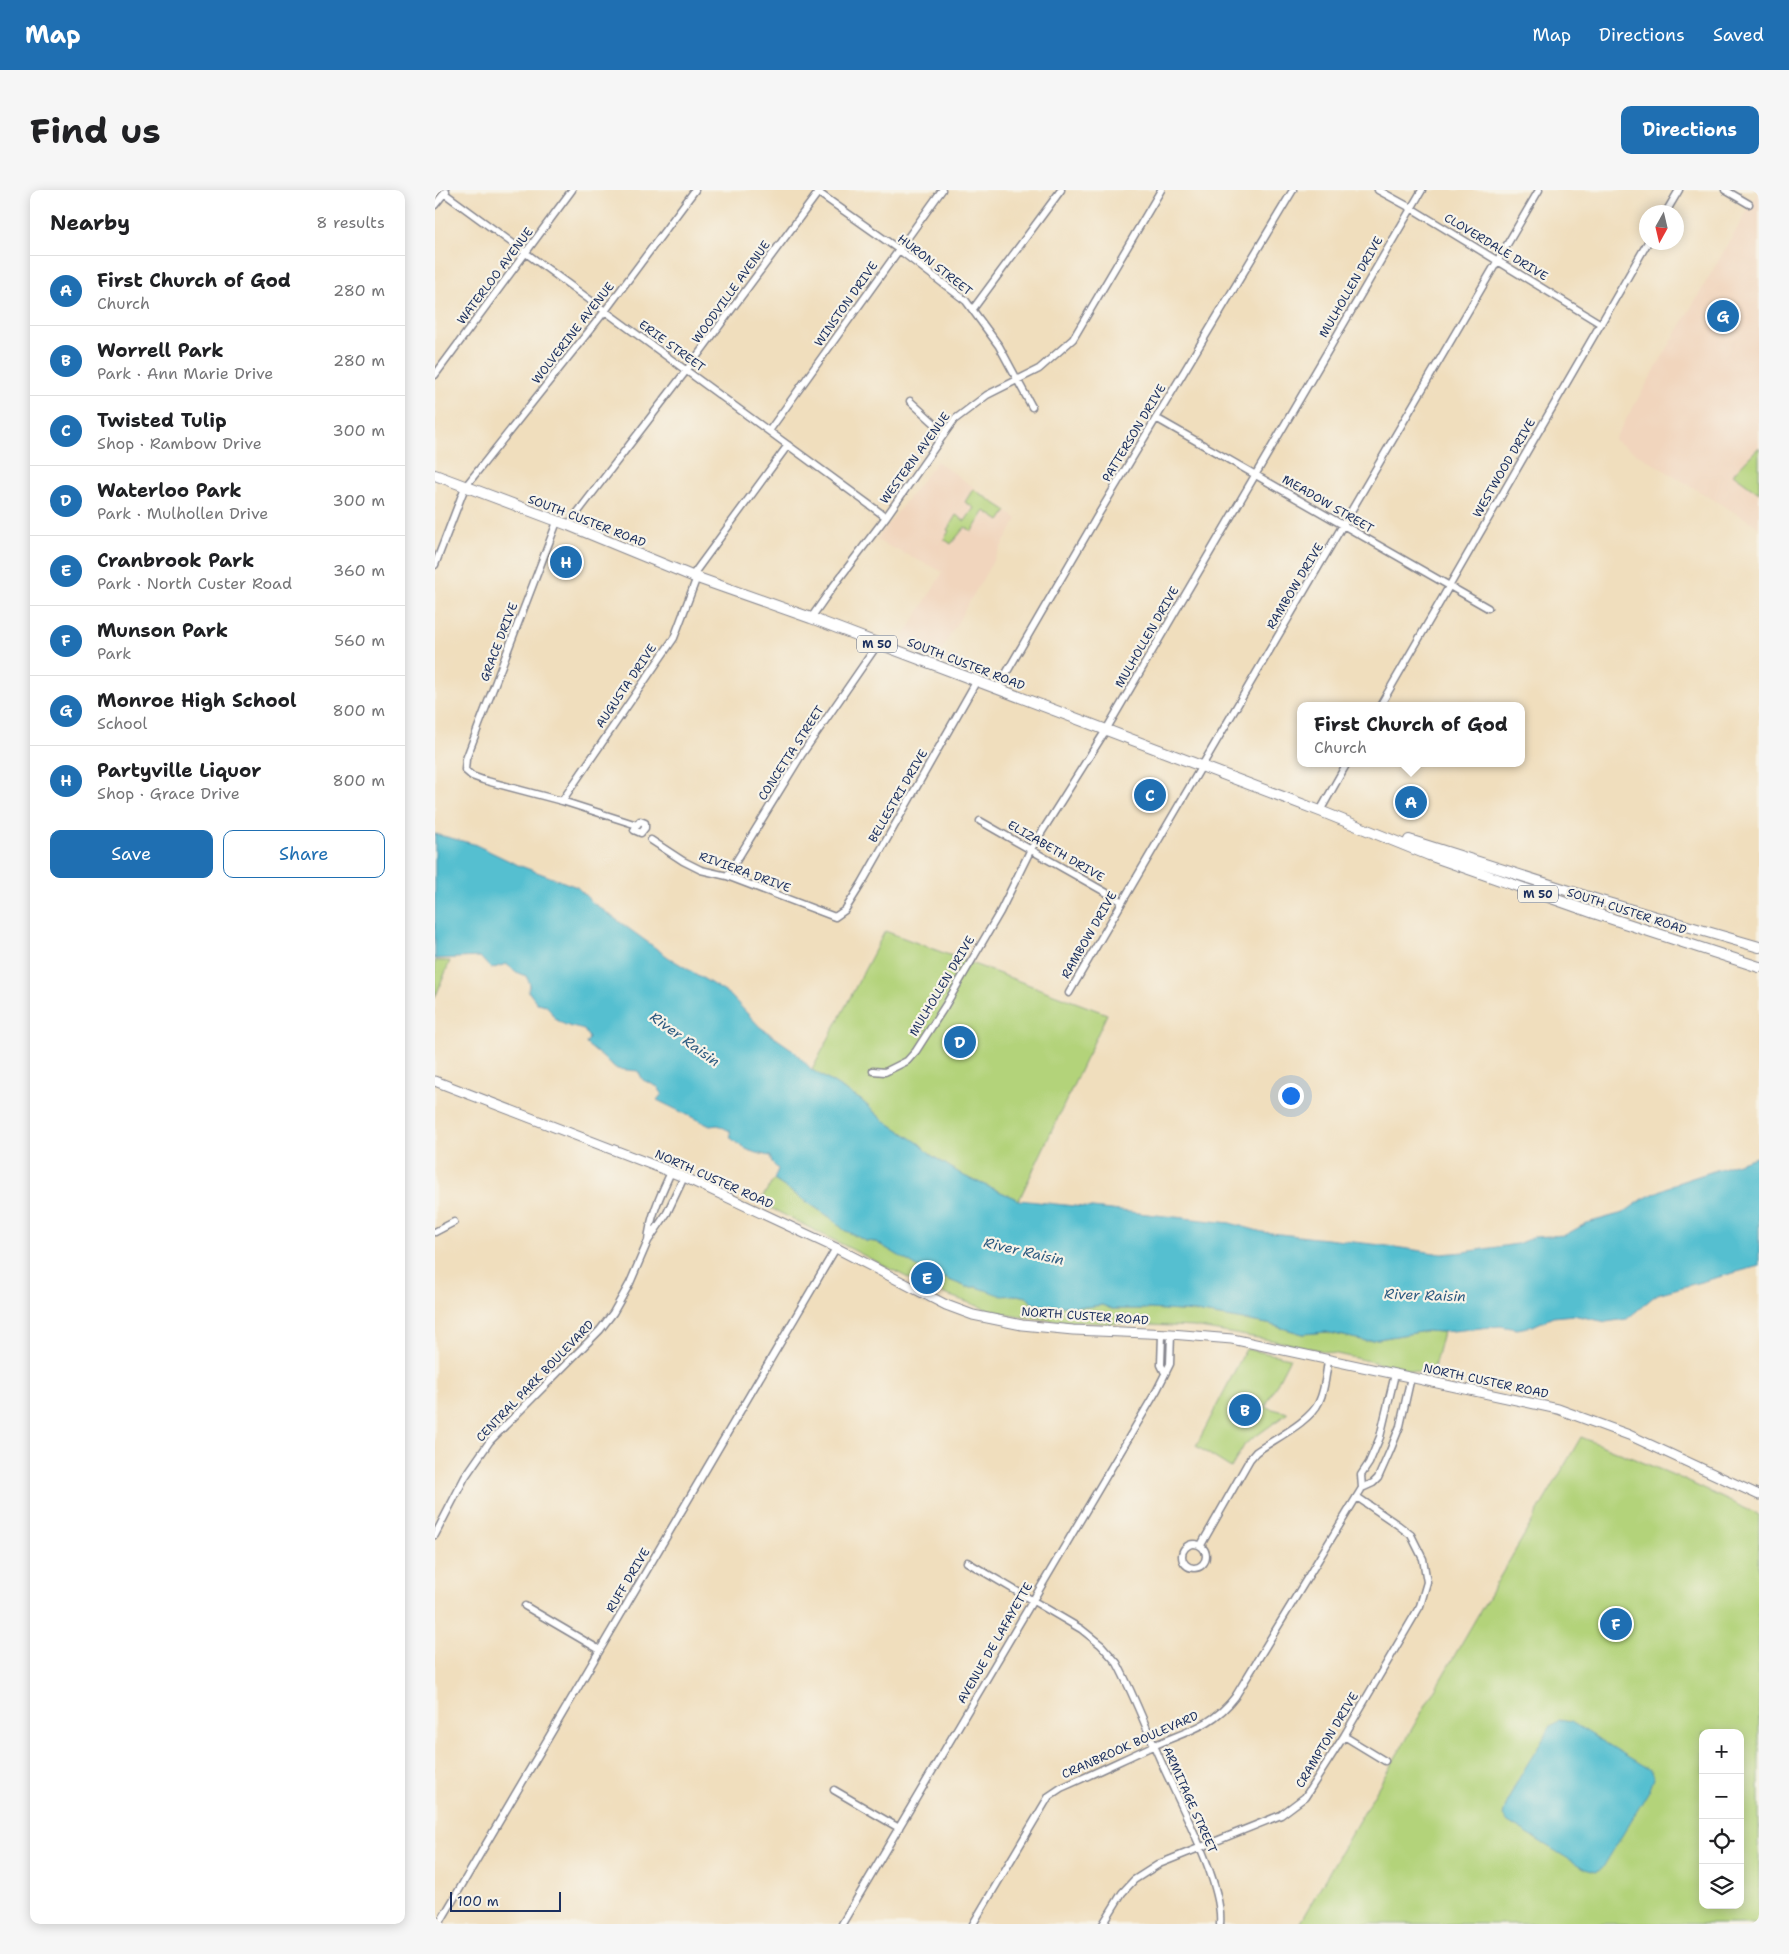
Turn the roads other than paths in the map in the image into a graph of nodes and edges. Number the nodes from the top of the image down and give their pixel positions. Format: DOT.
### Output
graph roads {
  1 [pos="572,190"];
  2 [pos="695,190"];
  3 [pos="942,190"];
  4 [pos="1061,190"];
  5 [pos="1161,190"];
  6 [pos="1293,190"];
  7 [pos="1378,190"];
  8 [pos="1421,190"];
  9 [pos="1539,190"];
  10 [pos="1679,190"];
  11 [pos="1725,190"];
  12 [pos="818,191"];
  13 [pos="445,192"];
  14 [pos="1749,204"];
  15 [pos="435,205"];
  16 [pos="1670,205"];
  17 [pos="1411,208"];
  18 [pos="899,249"];
  19 [pos="1644,250"];
  20 [pos="526,253"];
  21 [pos="1497,261"];
  22 [pos="973,309"];
  23 [pos="605,311"];
  24 [pos="1601,324"];
  25 [pos="686,371"];
  26 [pos="435,375"];
  27 [pos="1017,380"];
  28 [pos="910,401"];
  29 [pos="1032,406"];
  30 [pos="1156,418"];
  31 [pos="769,431"];
  32 [pos="945,433"];
  33 [pos="788,445"];
  34 [pos="435,475"];
  35 [pos="1255,475"];
  36 [pos="465,487"];
  37 [pos="886,517"];
  38 [pos="557,522"];
  39 [pos="568,526"];
  40 [pos="1344,526"];
  41 [pos="435,565"];
  42 [pos="694,576"];
  43 [pos="1448,585"];
  44 [pos="1488,608"];
  45 [pos="811,618"];
  46 [pos="878,644"];
  47 [pos="976,682"];
  48 [pos="997,689"];
  49 [pos="1381,702"];
  50 [pos="1106,730"];
  51 [pos="1201,766"];
  52 [pos="1345,767"];
  53 [pos="562,801"];
  54 [pos="1320,811"];
  55 [pos="980,821"];
  56 [pos="637,825"];
  57 [pos="651,840"];
  58 [pos="1031,849"];
  59 [pos="727,876"];
  60 [pos="1121,902"];
  61 [pos="835,917"];
  62 [pos="1759,947"];
  63 [pos="1759,967"];
  64 [pos="1069,993"];
  65 [pos="873,1071"];
  66 [pos="435,1081"];
  67 [pos="671,1172"];
  68 [pos="683,1177"];
  69 [pos="454,1222"];
  70 [pos="435,1232"];
  71 [pos="648,1241"];
  72 [pos="836,1248"];
  73 [pos="1167,1334"];
  74 [pos="1328,1360"];
  75 [pos="1395,1374"];
  76 [pos="1411,1377"];
  77 [pos="1362,1488"];
  78 [pos="1759,1495"];
  79 [pos="1357,1498"];
  80 [pos="435,1536"];
  81 [pos="1201,1545"];
  82 [pos="967,1562"];
  83 [pos="1033,1601"];
  84 [pos="525,1606"];
  85 [pos="600,1650"];
  86 [pos="1344,1736"];
  87 [pos="1154,1746"];
  88 [pos="1385,1761"];
  89 [pos="834,1790"];
  90 [pos="899,1828"];
  91 [pos="1199,1848"];
  92 [pos="439,1924"];
  93 [pos="842,1924"];
  94 [pos="973,1924"];
  95 [pos="1103,1924"];
  96 [pos="1220,1924"];
  1 -- 20 [label="street, WATERLOO AVENUE"];
  2 -- 23 [label="street, WOLVERINE AVENUE"];
  3 -- 18 [label="street, WINSTON DRIVE"];
  4 -- 22 [label="street"];
  5 -- 27 [label="street, WESTERN AVENUE"];
  6 -- 30 [label="street, PATTERSON DRIVE"];
  7 -- 17 [label="street, CLOVERDALE DRIVE"];
  8 -- 17 [label="street, MULHOLLEN DRIVE"];
  9 -- 21 [label="street, RAMBOW DRIVE"];
  10 -- 16 [label="street"];
  11 -- 14 [label="street"];
  12 -- 18 [label="street, HURON STREET"];
  12 -- 25 [label="street, WOODVILLE AVENUE"];
  13 -- 15 [label="street"];
  13 -- 20 [label="street, ERIE STREET"];
  17 -- 21 [label="street, CLOVERDALE DRIVE"];
  17 -- 35 [label="street, MULHOLLEN DRIVE"];
  18 -- 22 [label="street, HURON STREET"];
  18 -- 31 [label="street, WINSTON DRIVE"];
  19 -- 24 [label="street, WESTWOOD DRIVE"];
  20 -- 23 [label="street, ERIE STREET"];
  20 -- 26 [label="street, WATERLOO AVENUE"];
  21 -- 24 [label="street, CLOVERDALE DRIVE"];
  21 -- 40 [label="street, RAMBOW DRIVE"];
  22 -- 27 [label="street, HURON STREET"];
  23 -- 25 [label="street, ERIE STREET"];
  23 -- 36 [label="street, WOLVERINE AVENUE"];
  24 -- 43 [label="street, WESTWOOD DRIVE"];
  25 -- 31 [label="street, ERIE STREET"];
  25 -- 39 [label="street, WOODVILLE AVENUE"];
  27 -- 29 [label="street, HURON STREET"];
  27 -- 32 [label="street, WESTERN AVENUE"];
  28 -- 32 [label="street"];
  30 -- 35 [label="street, MEADOW STREET"];
  30 -- 48 [label="street, PATTERSON DRIVE"];
  31 -- 33 [label="street, ERIE STREET"];
  32 -- 37 [label="street, WESTERN AVENUE"];
  33 -- 37 [label="street, ERIE STREET"];
  33 -- 42 [label="street"];
  34 -- 36 [label="main road, SOUTH CUSTER ROAD / M 50"];
  35 -- 40 [label="street, MEADOW STREET"];
  35 -- 50 [label="street, MULHOLLEN DRIVE"];
  36 -- 38 [label="main road, SOUTH CUSTER ROAD / M 50"];
  36 -- 41 [label="street, WOLVERINE AVENUE"];
  37 -- 45 [label="street, WESTERN AVENUE"];
  38 -- 39 [label="main road, SOUTH CUSTER ROAD / M 50"];
  38 -- 53 [label="street, GRACE DRIVE"];
  39 -- 42 [label="main road, SOUTH CUSTER ROAD / M 50"];
  40 -- 43 [label="street, MEADOW STREET"];
  40 -- 51 [label="street, RAMBOW DRIVE"];
  42 -- 45 [label="main road, SOUTH CUSTER ROAD / M 50"];
  42 -- 53 [label="street, AUGUSTA DRIVE"];
  43 -- 44 [label="street, MEADOW STREET"];
  43 -- 49 [label="street, WESTWOOD DRIVE"];
  45 -- 46 [label="main road, SOUTH CUSTER ROAD / M 50"];
  46 -- 47 [label="main road, SOUTH CUSTER ROAD / M 50"];
  46 -- 59 [label="street, CONCETTA STREET"];
  47 -- 48 [label="main road, SOUTH CUSTER ROAD / M 50"];
  47 -- 61 [label="street, BELLESTRI DRIVE"];
  48 -- 50 [label="main road, SOUTH CUSTER ROAD / M 50"];
  50 -- 51 [label="main road, SOUTH CUSTER ROAD / M 50"];
  50 -- 58 [label="street, MULHOLLEN DRIVE"];
  51 -- 54 [label="main road, SOUTH CUSTER ROAD / M 50"];
  51 -- 60 [label="street, RAMBOW DRIVE"];
  52 -- 54 [label="street"];
  53 -- 56 [label="street"];
  54 -- 62 [label="main road, SOUTH CUSTER ROAD / M 50"];
  54 -- 63 [label="main road, SOUTH CUSTER ROAD / M 50"];
  55 -- 58 [label="street, ELIZABETH DRIVE"];
  57 -- 59 [label="street, RIVIERA DRIVE"];
  58 -- 60 [label="street, ELIZABETH DRIVE"];
  58 -- 65 [label="street, MULHOLLEN DRIVE"];
  59 -- 61 [label="street, RIVIERA DRIVE"];
  60 -- 64 [label="street, RAMBOW DRIVE"];
  66 -- 67 [label="street, NORTH CUSTER ROAD"];
  67 -- 68 [label="street, NORTH CUSTER ROAD"];
  67 -- 71 [label="street, CENTRAL PARK BOULEVARD"];
  68 -- 71 [label="street, CENTRAL PARK BOULEVARD"];
  68 -- 72 [label="street, NORTH CUSTER ROAD"];
  69 -- 70 [label="street"];
  71 -- 80 [label="street, CENTRAL PARK BOULEVARD"];
  72 -- 73 [label="street, NORTH CUSTER ROAD"];
  72 -- 85 [label="street, RUFF DRIVE"];
  73 -- 74 [label="street, NORTH CUSTER ROAD"];
  73 -- 83 [label="street, AVENUE DE LAFAYETTE"];
  74 -- 75 [label="street, NORTH CUSTER ROAD"];
  74 -- 81 [label="street"];
  75 -- 76 [label="street, NORTH CUSTER ROAD"];
  75 -- 77 [label="street, CRANBROOK BOULEVARD"];
  76 -- 77 [label="street, CRANBROOK BOULEVARD"];
  76 -- 78 [label="street, NORTH CUSTER ROAD"];
  77 -- 79 [label="street, CRANBROOK BOULEVARD"];
  79 -- 86 [label="street, CRAMPTON DRIVE"];
  79 -- 87 [label="street, CRANBROOK BOULEVARD"];
  82 -- 83 [label="street, ARMITAGE STREET"];
  83 -- 87 [label="street, ARMITAGE STREET"];
  83 -- 90 [label="street, AVENUE DE LAFAYETTE"];
  84 -- 85 [label="street"];
  85 -- 92 [label="street, RUFF DRIVE"];
  86 -- 88 [label="street"];
  86 -- 91 [label="street, CRAMPTON DRIVE"];
  87 -- 91 [label="street, ARMITAGE STREET"];
  87 -- 94 [label="street, CRANBROOK BOULEVARD"];
  89 -- 90 [label="street"];
  90 -- 93 [label="street, AVENUE DE LAFAYETTE"];
  91 -- 95 [label="street, CRAMPTON DRIVE"];
  91 -- 96 [label="street, ARMITAGE STREET"];
}
